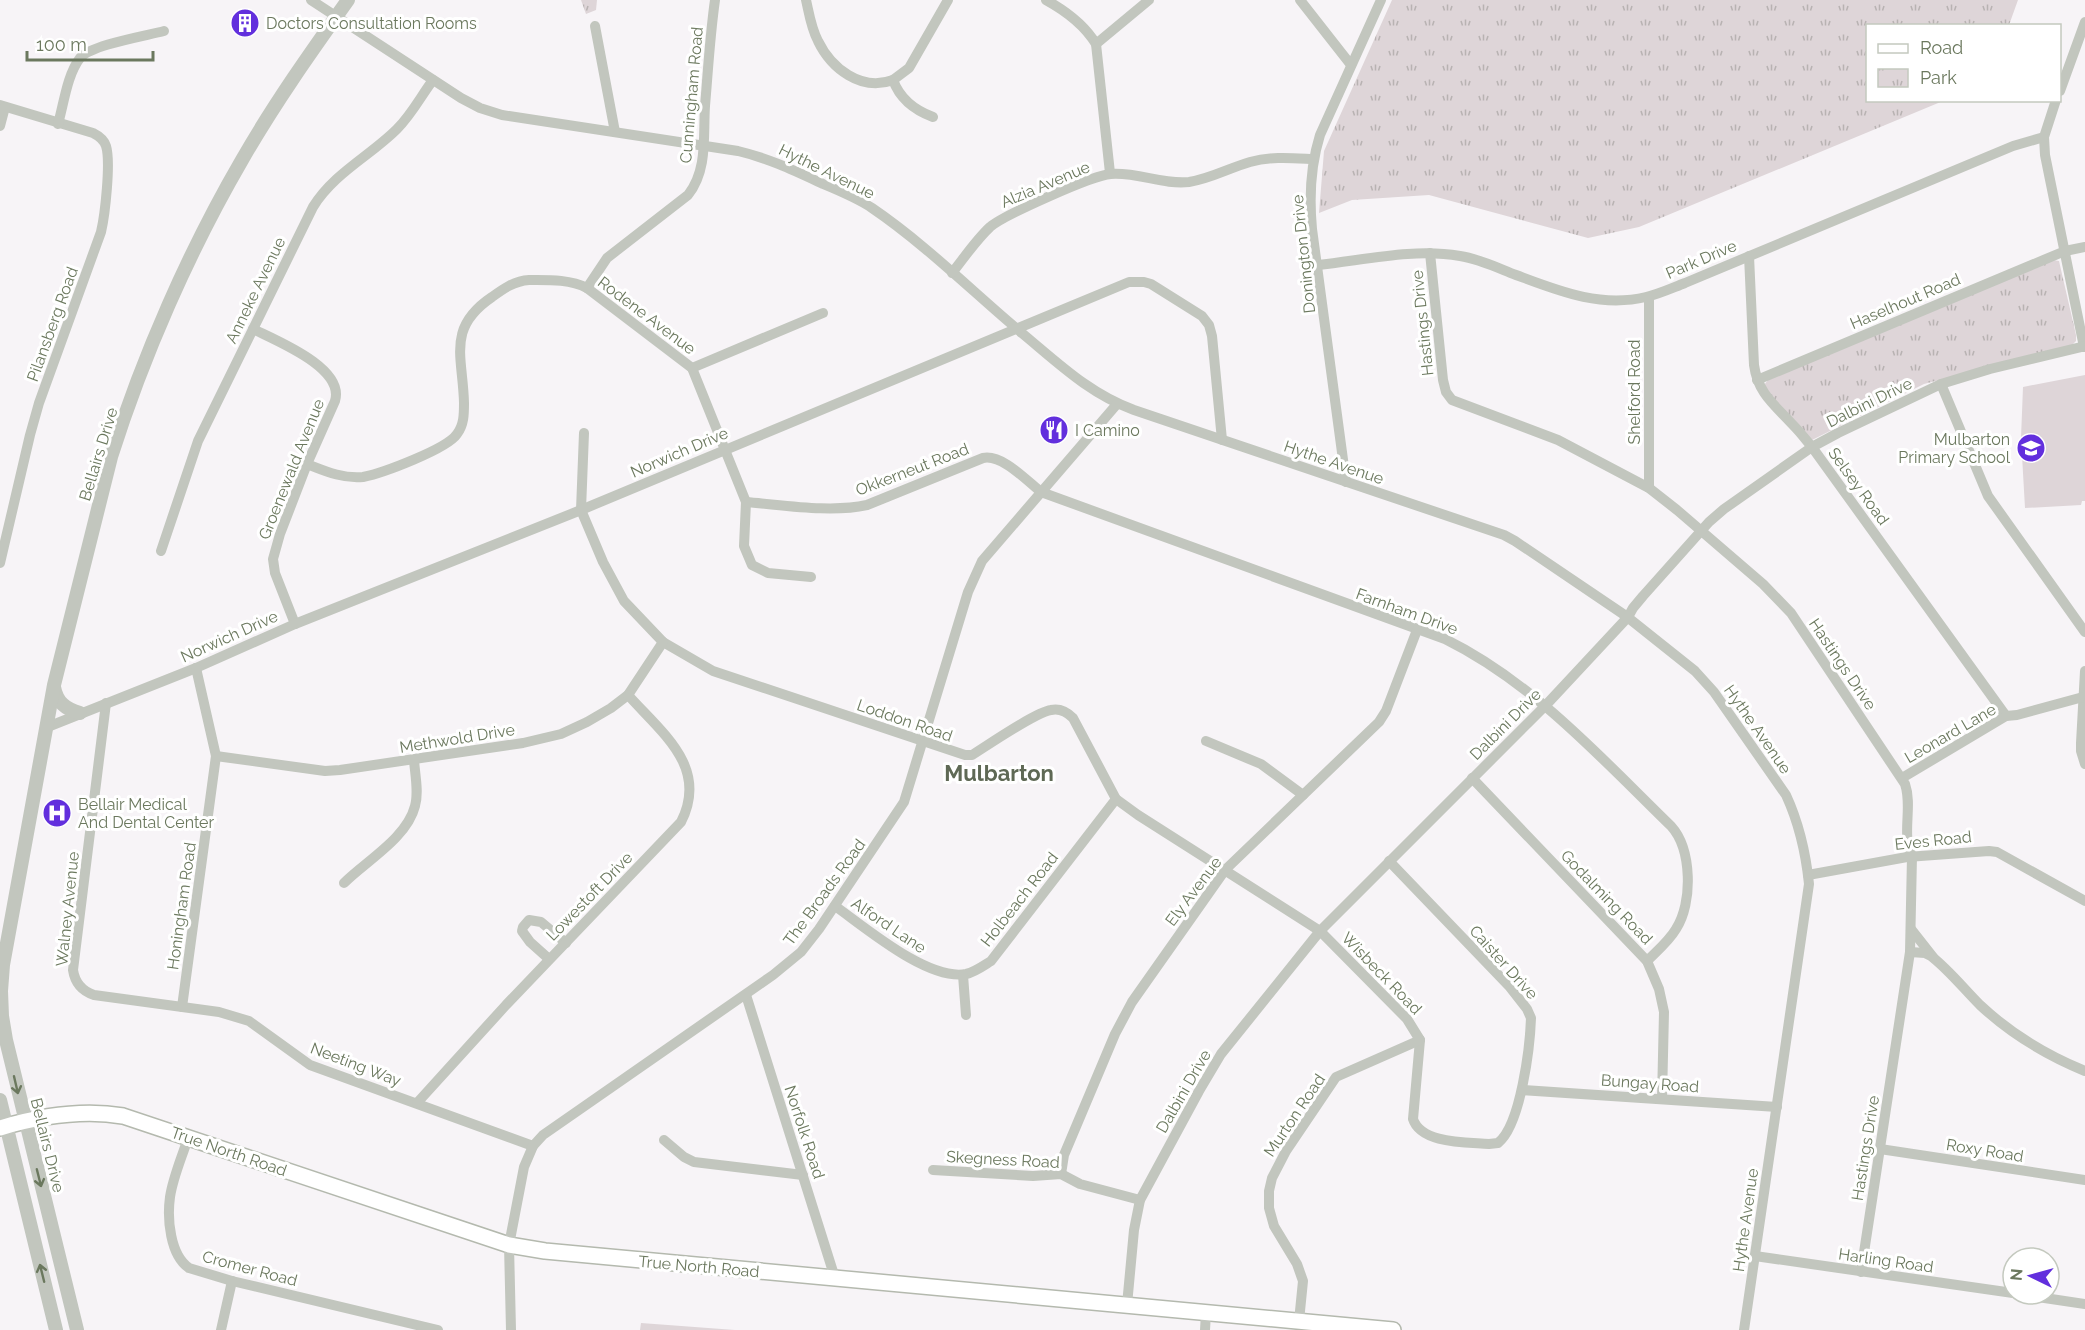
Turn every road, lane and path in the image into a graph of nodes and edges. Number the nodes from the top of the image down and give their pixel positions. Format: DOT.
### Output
graph roads {
  1 [pos="311,0"];
  2 [pos="348,0"];
  3 [pos="715,0"];
  4 [pos="806,0"];
  5 [pos="948,0"];
  6 [pos="1046,0"];
  7 [pos="1149,0"];
  8 [pos="1300,0"];
  9 [pos="1381,0"];
  10 [pos="336,17"];
  11 [pos="2085,22"];
  12 [pos="595,26"];
  13 [pos="164,31"];
  14 [pos="1096,44"];
  15 [pos="1351,64"];
  16 [pos="433,80"];
  17 [pos="893,80"];
  18 [pos="2061,88"];
  19 [pos="2055,102"];
  20 [pos="2,106"];
  21 [pos="933,117"];
  22 [pos="58,124"];
  23 [pos="0,126"];
  24 [pos="615,132"];
  25 [pos="2044,137"];
  26 [pos="704,145"];
  27 [pos="1313,159"];
  28 [pos="1110,173"];
  29 [pos="2085,247"];
  30 [pos="2065,251"];
  31 [pos="1430,253"];
  32 [pos="1749,255"];
  33 [pos="1318,265"];
  34 [pos="952,273"];
  35 [pos="587,288"];
  36 [pos="1649,297"];
  37 [pos="823,313"];
  38 [pos="1017,328"];
  39 [pos="253,329"];
  40 [pos="2085,346"];
  41 [pos="692,368"];
  42 [pos="1757,380"];
  43 [pos="1941,384"];
  44 [pos="1117,404"];
  45 [pos="584,433"];
  46 [pos="1222,440"];
  47 [pos="1812,447"];
  48 [pos="725,448"];
  49 [pos="307,464"];
  50 [pos="1346,482"];
  51 [pos="1649,488"];
  52 [pos="1041,492"];
  53 [pos="746,502"];
  54 [pos="581,510"];
  55 [pos="1701,531"];
  56 [pos="161,551"];
  57 [pos="0,563"];
  58 [pos="811,577"];
  59 [pos="1628,617"];
  60 [pos="295,624"];
  61 [pos="1417,630"];
  62 [pos="2085,632"];
  63 [pos="663,642"];
  64 [pos="196,668"];
  65 [pos="2085,671"];
  66 [pos="54,685"];
  67 [pos="628,695"];
  68 [pos="2083,697"];
  69 [pos="106,703"];
  70 [pos="1546,705"];
  71 [pos="80,713"];
  72 [pos="2006,716"];
  73 [pos="45,728"];
  74 [pos="1206,741"];
  75 [pos="923,742"];
  76 [pos="216,756"];
  77 [pos="414,760"];
  78 [pos="2085,764"];
  79 [pos="1472,778"];
  80 [pos="1902,778"];
  81 [pos="1303,795"];
  82 [pos="1116,799"];
  83 [pos="1912,856"];
  84 [pos="1389,861"];
  85 [pos="1225,870"];
  86 [pos="1808,874"];
  87 [pos="344,883"];
  88 [pos="2085,901"];
  89 [pos="835,906"];
  90 [pos="1911,929"];
  91 [pos="1320,931"];
  92 [pos="566,943"];
  93 [pos="1910,952"];
  94 [pos="1934,958"];
  95 [pos="549,959"];
  96 [pos="1647,961"];
  97 [pos="2,968"];
  98 [pos="963,975"];
  99 [pos="1,991"];
  100 [pos="746,995"];
  101 [pos="101,996"];
  102 [pos="182,1007"];
  103 [pos="966,1015"];
  104 [pos="1420,1040"];
  105 [pos="2085,1071"];
  106 [pos="1522,1090"];
  107 [pos="1662,1099"];
  108 [pos="0,1100"];
  109 [pos="417,1103"];
  110 [pos="1777,1107"];
  111 [pos="25,1121"];
  112 [pos="3,1127"];
  113 [pos="188,1138"];
  114 [pos="664,1140"];
  115 [pos="1502,1140"];
  116 [pos="533,1146"];
  117 [pos="1880,1149"];
  118 [pos="933,1170"];
  119 [pos="1061,1174"];
  120 [pos="803,1175"];
  121 [pos="2085,1180"];
  122 [pos="1140,1200"];
  123 [pos="509,1245"];
  124 [pos="1755,1256"];
  125 [pos="1861,1272"];
  126 [pos="835,1278"];
  127 [pos="232,1281"];
  128 [pos="2001,1291"];
  129 [pos="2061,1300"];
  130 [pos="2085,1304"];
  131 [pos="1127,1305"];
  132 [pos="1206,1313"];
  133 [pos="1299,1321"];
  134 [pos="56,1330"];
  135 [pos="77,1330"];
  136 [pos="221,1330"];
  137 [pos="438,1330"];
  138 [pos="511,1330"];
  139 [pos="1205,1330"];
  140 [pos="1393,1330"];
  141 [pos="1744,1330"];
  1 -- 10 [label="street, Hythe Avenue"];
  2 -- 10 [label="street, Bellairs Drive"];
  3 -- 26 [label="street, Cunningham Road"];
  4 -- 17 [label="street"];
  5 -- 17 [label="street"];
  6 -- 14 [label="street"];
  7 -- 14 [label="street"];
  8 -- 15 [label="street"];
  9 -- 15 [label="street, Donington Drive"];
  10 -- 16 [label="street, Hythe Avenue"];
  10 -- 66 [label="street, Bellairs Drive"];
  11 -- 18 [label="street"];
  12 -- 24 [label="street"];
  13 -- 22 [label="street"];
  14 -- 28 [label="street"];
  15 -- 27 [label="street, Donington Drive"];
  16 -- 24 [label="street, Hythe Avenue"];
  16 -- 39 [label="street, Anneke Avenue"];
  17 -- 21 [label="street"];
  19 -- 25 [label="street"];
  20 -- 22 [label="street"];
  20 -- 23 [label="street"];
  22 -- 57 [label="street, Pilansberg Road"];
  24 -- 26 [label="street, Hythe Avenue"];
  25 -- 30 [label="street"];
  25 -- 32 [label="street, Park Drive"];
  26 -- 34 [label="street, Hythe Avenue"];
  26 -- 35 [label="street, Cunningham Road"];
  27 -- 28 [label="street, Alzia Avenue"];
  27 -- 33 [label="street, Donington Drive"];
  28 -- 34 [label="street, Alzia Avenue"];
  29 -- 30 [label="street, Haselhout Road"];
  30 -- 40 [label="street"];
  30 -- 42 [label="street, Haselhout Road"];
  31 -- 33 [label="street, Park Drive"];
  31 -- 36 [label="street, Park Drive"];
  31 -- 51 [label="street, Hastings Drive"];
  32 -- 36 [label="street, Park Drive"];
  32 -- 42 [label="street, Selsey Road"];
  33 -- 50 [label="street, Donington Drive"];
  34 -- 38 [label="street, Hythe Avenue"];
  35 -- 41 [label="street, Rodene Avenue"];
  35 -- 49 [label="street, Rodene Avenue"];
  36 -- 51 [label="street, Shelford Road"];
  37 -- 41 [label="street"];
  38 -- 44 [label="street, Hythe Avenue"];
  38 -- 46 [label="street, Norwich Drive"];
  38 -- 48 [label="street, Norwich Drive"];
  39 -- 49 [label="street, Groenewald Avenue"];
  39 -- 56 [label="street, Anneke Avenue"];
  40 -- 43 [label="street, Dalbini Drive"];
  41 -- 48 [label="street, Rodene Avenue"];
  42 -- 47 [label="street, Selsey Road"];
  43 -- 47 [label="street, Dalbini Drive"];
  43 -- 62 [label="street"];
  44 -- 46 [label="street, Hythe Avenue"];
  44 -- 52 [label="street, The Broads Road"];
  45 -- 54 [label="street, Loddon Road"];
  46 -- 50 [label="street, Hythe Avenue"];
  47 -- 55 [label="street, Dalbini Drive"];
  47 -- 72 [label="street, Selsey Road"];
  48 -- 53 [label="street, Rodene Avenue"];
  48 -- 54 [label="street, Norwich Drive"];
  49 -- 60 [label="street, Groenewald Avenue"];
  50 -- 59 [label="street, Hythe Avenue"];
  51 -- 55 [label="street, Hastings Drive"];
  52 -- 53 [label="street, Okkerneut Road"];
  52 -- 61 [label="street, Farnham Drive"];
  52 -- 75 [label="street, The Broads Road"];
  53 -- 58 [label="street"];
  54 -- 60 [label="street, Norwich Drive"];
  54 -- 63 [label="street, Loddon Road"];
  55 -- 59 [label="street, Dalbini Drive"];
  55 -- 80 [label="street, Hastings Drive"];
  59 -- 70 [label="street, Dalbini Drive"];
  59 -- 86 [label="street, Hythe Avenue"];
  60 -- 64 [label="street, Norwich Drive"];
  61 -- 70 [label="street, Farnham Drive"];
  61 -- 81 [label="street, Ely Avenue"];
  63 -- 67 [label="street, Methwold Drive"];
  63 -- 75 [label="street, Loddon Road"];
  64 -- 69 [label="street, Norwich Drive"];
  64 -- 76 [label="street, Honingham Road"];
  65 -- 68 [label="street"];
  66 -- 71 [label="street"];
  66 -- 73 [label="street, Bellairs Drive"];
  67 -- 77 [label="street, Methwold Drive"];
  67 -- 92 [label="street, Lowestoft Drive"];
  68 -- 72 [label="street, Leonard Lane"];
  68 -- 78 [label="street"];
  69 -- 71 [label="street, Norwich Drive"];
  69 -- 101 [label="street, Walney Avenue"];
  70 -- 79 [label="street, Dalbini Drive"];
  70 -- 96 [label="street, Farnham Drive"];
  71 -- 73 [label="street, Norwich Drive"];
  72 -- 80 [label="street, Leonard Lane"];
  73 -- 97 [label="street, Bellairs Drive"];
  74 -- 81 [label="street"];
  75 -- 82 [label="street, Loddon Road"];
  75 -- 89 [label="street, The Broads Road"];
  76 -- 77 [label="street, Methwold Drive"];
  76 -- 102 [label="street, Honingham Road"];
  77 -- 87 [label="street"];
  79 -- 84 [label="street, Dalbini Drive"];
  79 -- 96 [label="street, Godalming Road"];
  80 -- 83 [label="street, Hastings Drive"];
  81 -- 85 [label="street, Ely Avenue"];
  82 -- 85 [label="street, Loddon Road"];
  82 -- 98 [label="street, Holbeach Road"];
  83 -- 86 [label="street, Eves Road"];
  83 -- 88 [label="street, Eves Road"];
  83 -- 90 [label="street, Hastings Drive"];
  84 -- 91 [label="street, Dalbini Drive"];
  84 -- 106 [label="street, Caister Drive"];
  85 -- 91 [label="street, Loddon Road"];
  85 -- 119 [label="street, Ely Avenue"];
  86 -- 110 [label="street, Hythe Avenue"];
  89 -- 98 [label="street, Alford Lane"];
  89 -- 100 [label="street, The Broads Road"];
  90 -- 93 [label="street, Hastings Drive"];
  90 -- 94 [label="street"];
  91 -- 104 [label="street, Wisbeck Road"];
  91 -- 122 [label="street, Dalbini Drive"];
  92 -- 95 [label="street, Lowestoft Drive"];
  92 -- 95 [label="street"];
  93 -- 94 [label="street"];
  93 -- 117 [label="street, Hastings Drive"];
  94 -- 105 [label="street"];
  95 -- 109 [label="street, Lowestoft Drive"];
  96 -- 107 [label="street, Godalming Road"];
  97 -- 99 [label="street, Bellairs Drive"];
  98 -- 103 [label="street"];
  99 -- 111 [label="street, Bellairs Drive, one-way"];
  100 -- 116 [label="street, The Broads Road"];
  100 -- 120 [label="street, Norfolk Road"];
  101 -- 102 [label="street, Neeting Way"];
  102 -- 109 [label="street, Neeting Way"];
  104 -- 115 [label="street, Wisbeck Road"];
  104 -- 133 [label="street, Murton Road"];
  106 -- 107 [label="street, Bungay Road"];
  106 -- 115 [label="street, Caister Drive"];
  107 -- 110 [label="street, Bungay Road"];
  108 -- 112 [label="street"];
  109 -- 116 [label="street, Neeting Way"];
  110 -- 124 [label="street, Hythe Avenue"];
  111 -- 112 [label="main road, True North Road"];
  111 -- 113 [label="main road, True North Road"];
  111 -- 135 [label="street, Bellairs Drive, one-way"];
  134 -- 112 [label="street, one-way"];
  113 -- 123 [label="main road, True North Road"];
  113 -- 127 [label="street, Cromer Road"];
  114 -- 120 [label="street"];
  116 -- 123 [label="street, The Broads Road"];
  117 -- 121 [label="street, Roxy Road"];
  117 -- 125 [label="street, Hastings Drive"];
  118 -- 119 [label="street, Skegness Road"];
  119 -- 122 [label="street, Skegness Road"];
  120 -- 126 [label="street, Norfolk Road"];
  122 -- 131 [label="street, Dalbini Drive"];
  123 -- 126 [label="main road, True North Road"];
  123 -- 138 [label="street, The Broads Road"];
  124 -- 125 [label="street, Harling Road"];
  124 -- 141 [label="street, Hythe Avenue"];
  125 -- 128 [label="street, Harling Road"];
  126 -- 131 [label="main road, True North Road"];
  127 -- 136 [label="street"];
  127 -- 137 [label="street, Cromer Road"];
  129 -- 130 [label="street"];
  131 -- 132 [label="main road, True North Road"];
  132 -- 133 [label="main road, True North Road"];
  132 -- 139 [label="street"];
  133 -- 140 [label="main road, True North Road"];
}
